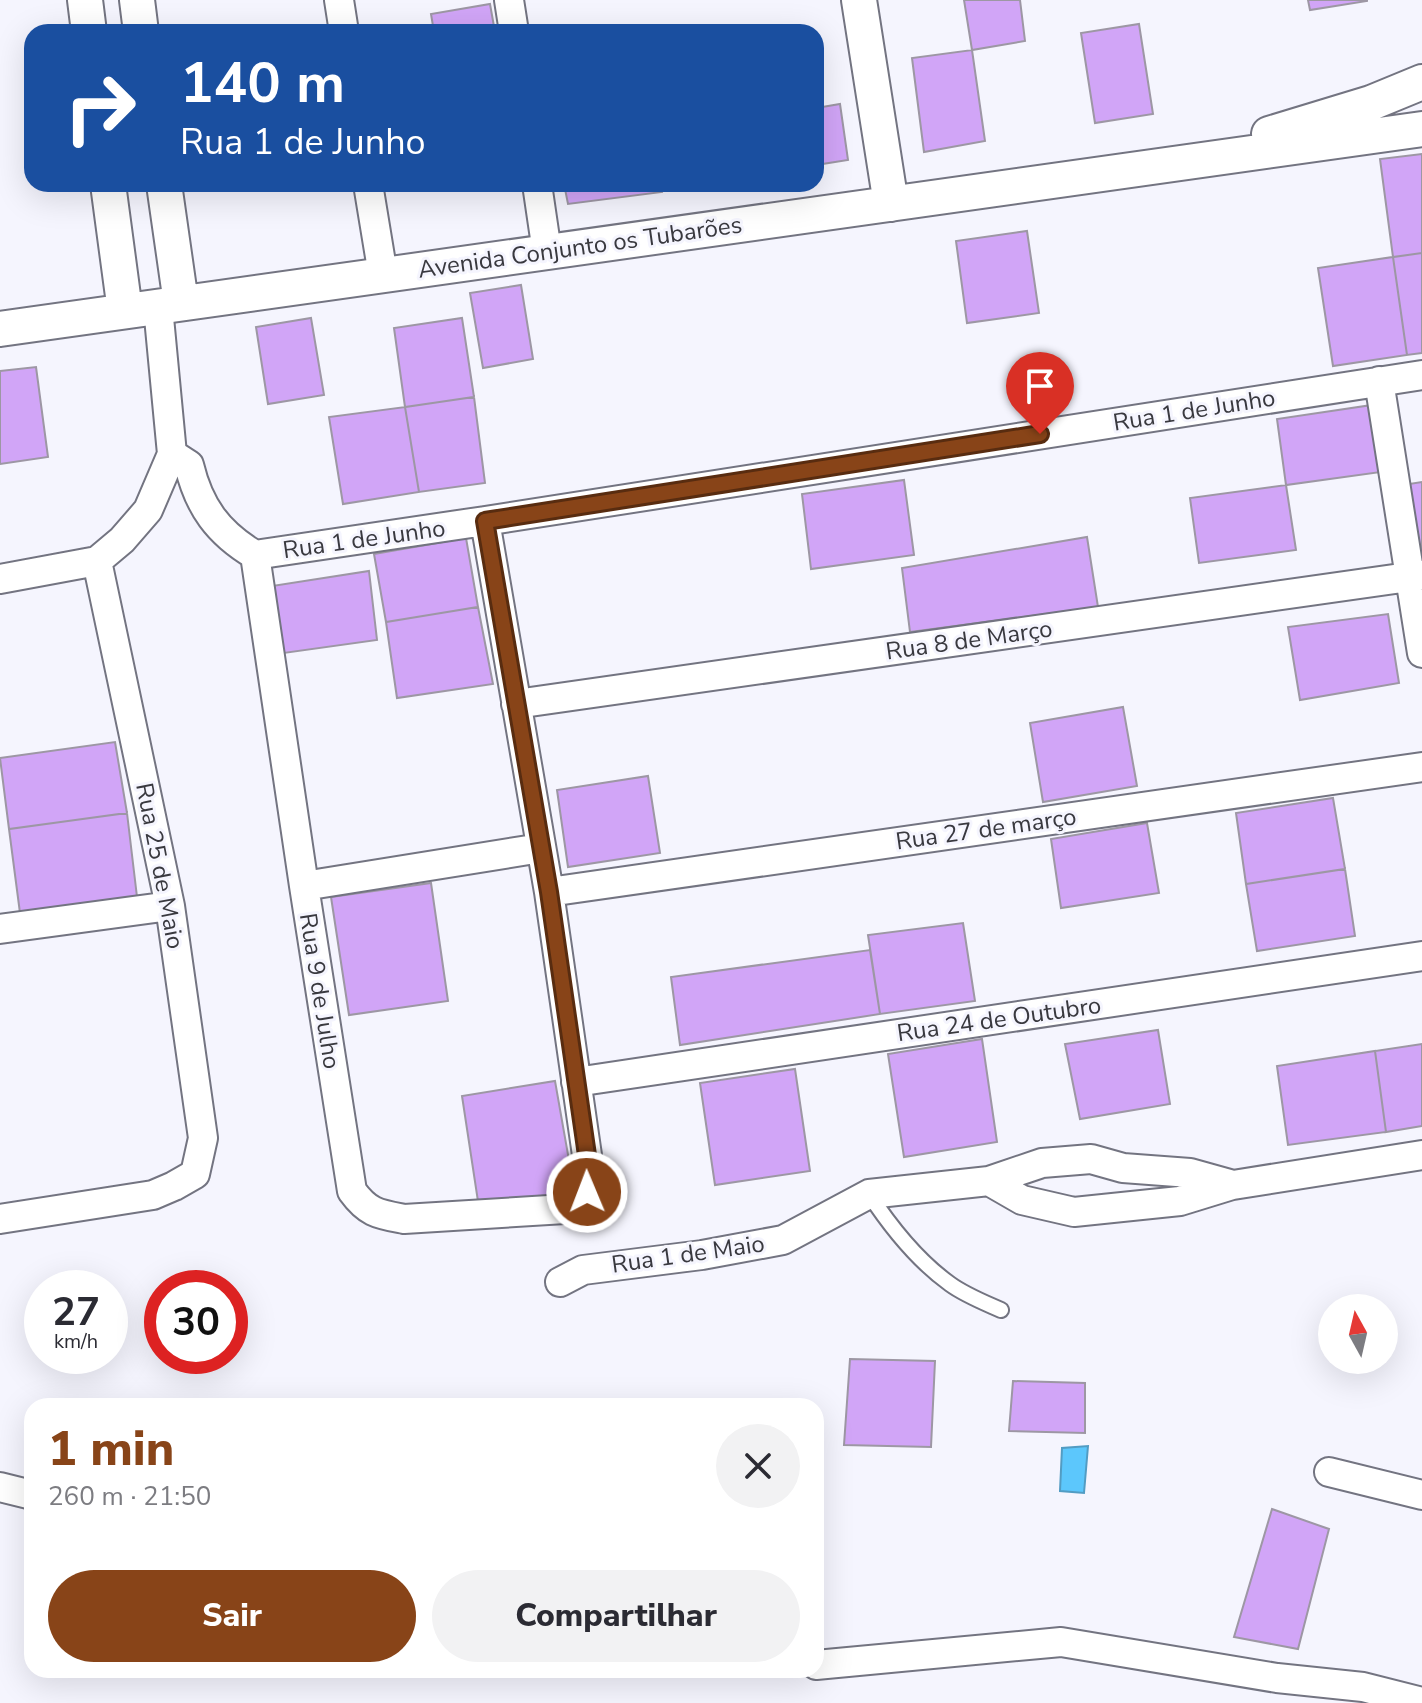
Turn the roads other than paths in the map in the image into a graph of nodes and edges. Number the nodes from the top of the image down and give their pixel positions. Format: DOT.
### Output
graph roads {
  1 [pos="85,0"];
  2 [pos="137,0"];
  3 [pos="339,0"];
  4 [pos="509,0"];
  5 [pos="859,0"];
  6 [pos="88,24"];
  7 [pos="140,24"];
  8 [pos="343,24"];
  9 [pos="513,24"];
  10 [pos="1422,82"];
  11 [pos="1422,129"];
  12 [pos="1161,166"];
  13 [pos="111,192"];
  14 [pos="163,192"];
  15 [pos="369,192"];
  16 [pos="538,192"];
  17 [pos="891,204"];
  18 [pos="547,252"];
  19 [pos="383,275"];
  20 [pos="154,307"];
  21 [pos="0,329"];
  22 [pos="1422,375"];
  23 [pos="1379,381"];
  24 [pos="172,454"];
  25 [pos="485,521"];
  26 [pos="255,555"];
  27 [pos="97,561"];
  28 [pos="1416,576"];
  29 [pos="0,579"];
  30 [pos="1422,653"];
  31 [pos="516,704"];
  32 [pos="1422,767"];
  33 [pos="541,848"];
  34 [pos="304,886"];
  35 [pos="549,892"];
  36 [pos="170,906"];
  37 [pos="0,929"];
  38 [pos="1422,956"];
  39 [pos="576,1082"];
  40 [pos="1422,1155"];
  41 [pos="989,1181"];
  42 [pos="1233,1185"];
  43 [pos="869,1194"];
  44 [pos="0,1219"];
  45 [pos="560,1282"];
  46 [pos="1001,1310"];
  47 [pos="1329,1472"];
  48 [pos="0,1487"];
  49 [pos="24,1493"];
  50 [pos="1422,1495"];
  51 [pos="824,1664"];
  52 [pos="1422,1702"];
  1 -- 6 [label="street"];
  2 -- 7 [label="street"];
  3 -- 8 [label="street"];
  4 -- 9 [label="street"];
  5 -- 17 [label="street"];
  10 -- 12 [label="street"];
  11 -- 12 [label="street"];
  12 -- 17 [label="street, Avenida Conjunto os Tubarões"];
  13 -- 20 [label="street"];
  14 -- 20 [label="street"];
  15 -- 19 [label="street"];
  16 -- 18 [label="street"];
  17 -- 18 [label="street, Avenida Conjunto os Tubarões"];
  18 -- 19 [label="street, Avenida Conjunto os Tubarões"];
  19 -- 20 [label="street, Avenida Conjunto os Tubarões"];
  20 -- 21 [label="street, Avenida Conjunto os Tubarões"];
  20 -- 24 [label="street"];
  22 -- 23 [label="street, Rua 1 de Junho"];
  23 -- 25 [label="street, Rua 1 de Junho"];
  23 -- 28 [label="street"];
  24 -- 26 [label="street"];
  24 -- 27 [label="street"];
  25 -- 26 [label="street, Rua 1 de Junho"];
  25 -- 31 [label="street"];
  26 -- 34 [label="street, Rua 9 de Julho"];
  27 -- 29 [label="street"];
  27 -- 36 [label="street, Rua 25 de Maio"];
  28 -- 30 [label="street"];
  28 -- 31 [label="street, Rua 8 de Março"];
  31 -- 33 [label="street"];
  32 -- 35 [label="street, Rua 27 de março"];
  33 -- 34 [label="street"];
  33 -- 35 [label="street"];
  34 -- 39 [label="street, Rua 9 de Julho"];
  35 -- 39 [label="street"];
  36 -- 37 [label="street"];
  36 -- 44 [label="street, Rua 25 de Maio"];
  38 -- 39 [label="street, Rua 24 de Outubro"];
  40 -- 42 [label="street, Rua 1 de Maio"];
  41 -- 42 [label="street, Rua 1 de Maio"];
  41 -- 42 [label="street"];
  41 -- 43 [label="street, Rua 1 de Maio"];
  43 -- 45 [label="street, Rua 1 de Maio"];
  43 -- 46 [label="lane"];
  47 -- 50 [label="street"];
  48 -- 49 [label="street"];
  51 -- 52 [label="street"];
}
